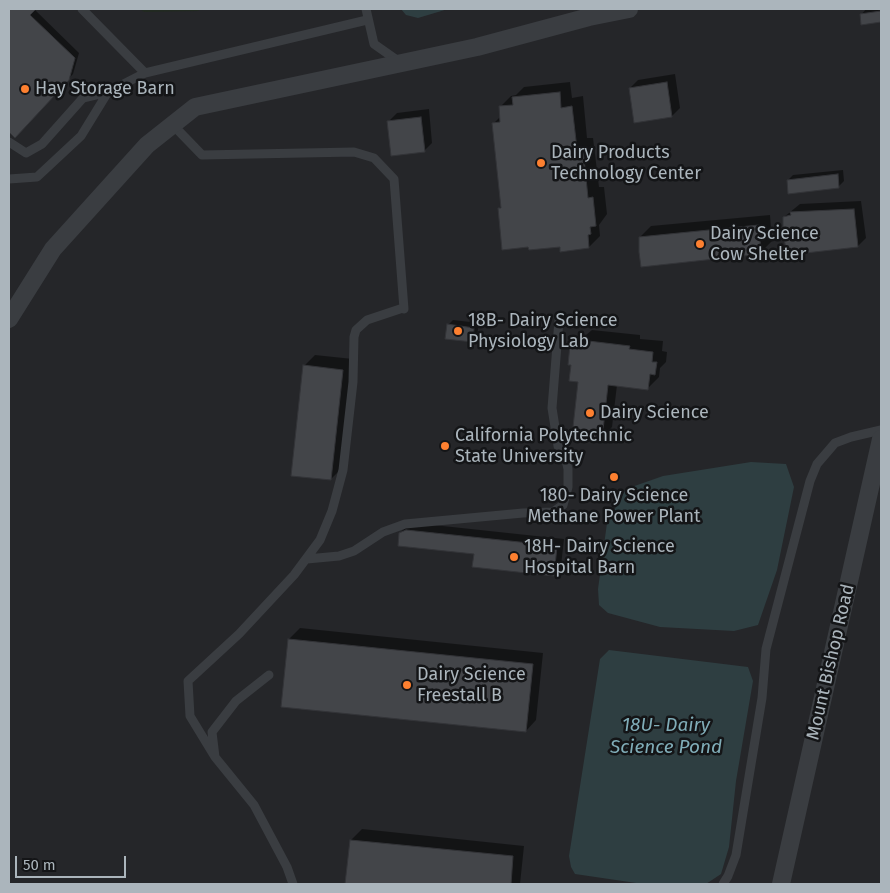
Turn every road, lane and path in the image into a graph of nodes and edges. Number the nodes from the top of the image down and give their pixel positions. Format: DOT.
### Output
graph roads {
  1 [pos="82,9"];
  2 [pos="366,9"];
  3 [pos="629,9"];
  4 [pos="367,20"];
  5 [pos="401,63"];
  6 [pos="145,73"];
  7 [pos="108,92"];
  8 [pos="173,125"];
  9 [pos="9,142"];
  10 [pos="9,179"];
  11 [pos="9,319"];
  12 [pos="559,320"];
  13 [pos="881,430"];
  14 [pos="881,439"];
  15 [pos="306,559"];
  16 [pos="268,675"];
  17 [pos="215,757"];
  18 [pos="293,884"];
  19 [pos="723,884"];
  20 [pos="781,884"];
  1 -- 6 [label="lane"];
  2 -- 4 [label="lane"];
  3 -- 5 [label="street"];
  4 -- 5 [label="lane"];
  4 -- 6 [label="lane"];
  5 -- 8 [label="street"];
  6 -- 7 [label="lane"];
  7 -- 9 [label="lane"];
  7 -- 10 [label="lane"];
  8 -- 11 [label="street"];
  8 -- 15 [label="lane"];
  12 -- 15 [label="lane"];
  13 -- 19 [label="lane"];
  14 -- 20 [label="street, Mount Bishop Road"];
  15 -- 17 [label="lane"];
  16 -- 17 [label="lane"];
  17 -- 18 [label="lane"];
}
